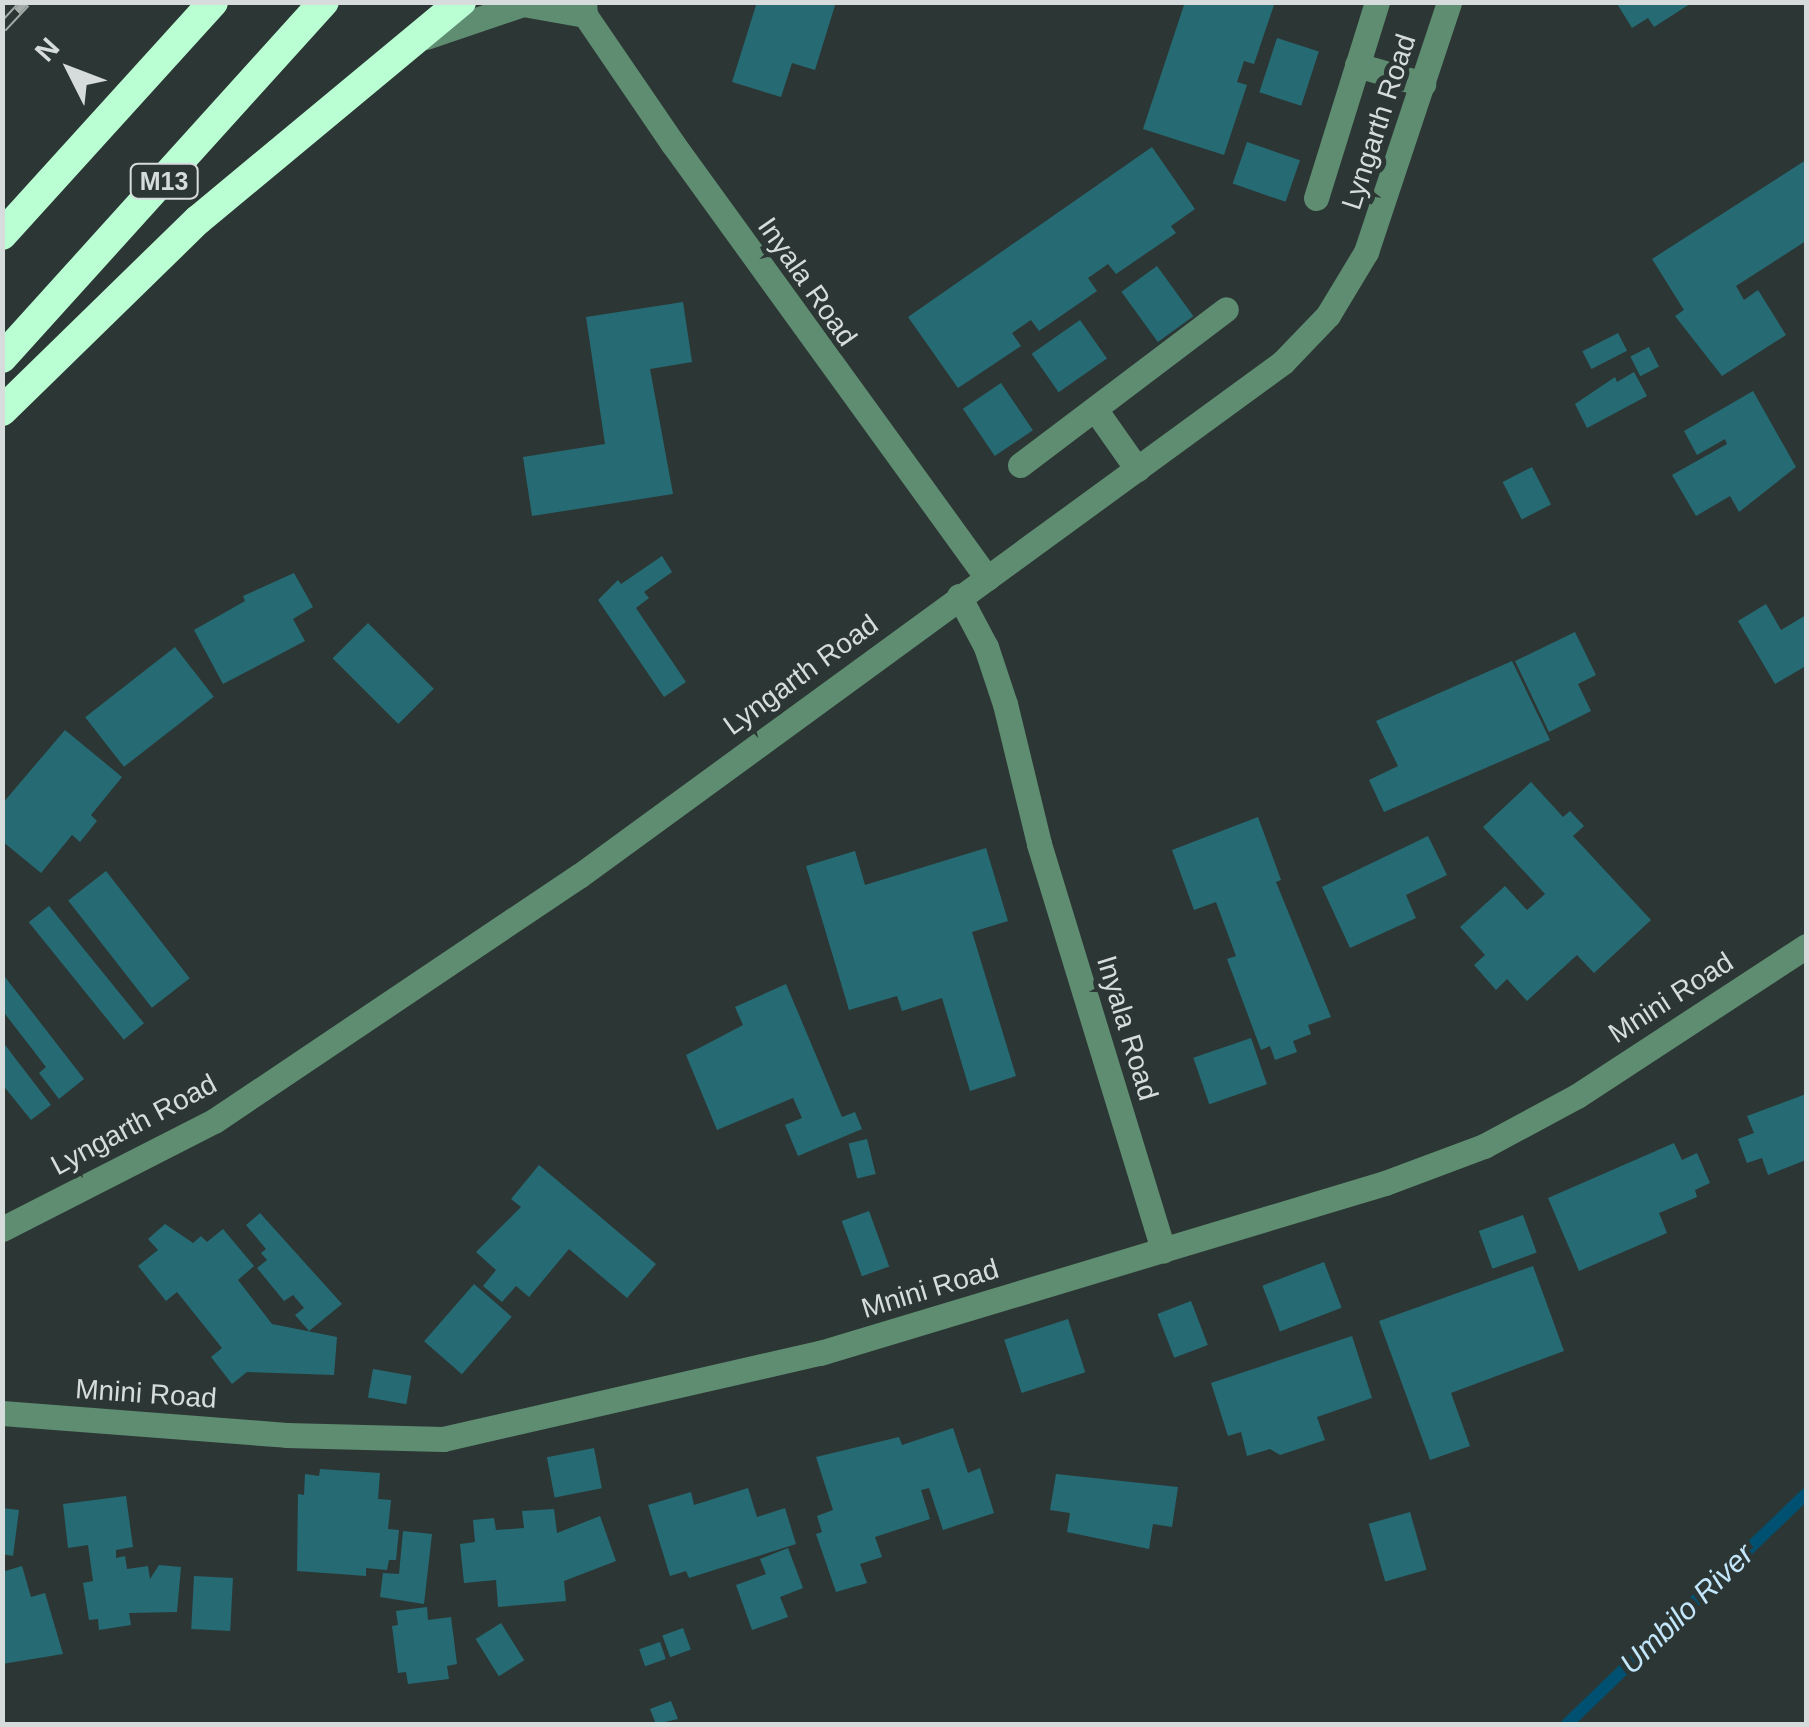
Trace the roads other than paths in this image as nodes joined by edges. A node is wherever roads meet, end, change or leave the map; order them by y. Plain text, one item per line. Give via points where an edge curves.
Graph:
1 (213, 2) edge
2 (324, 2) edge
3 (461, 2) edge
4 (1377, 2) edge
5 (1449, 2) edge
6 (584, 9) edge
7 (418, 40) junction
8 (1357, 65) junction
9 (1423, 84) junction
10 (1316, 198) dead end
11 (2, 236) edge
12 (1226, 309) dead end
13 (2, 358) edge
14 (2, 411) edge
15 (1096, 412) junction
16 (1020, 465) dead end
17 (1137, 469) junction
18 (987, 578) junction
19 (960, 596) junction
20 (1806, 946) edge
21 (2, 1229) edge
22 (1163, 1250) junction
23 (2, 1413) edge

1 - 11 highway
2 - 13 highway, M13
3 - 7 highway
4 - 8 street
5 - 9 street, Lyngarth Road
6 - 7 street, Inyala Road via 508,6
6 - 18 street, Inyala Road via 844,385
7 - 14 highway via 198,220
8 - 9 street
8 - 10 street
9 - 17 street, Lyngarth Road via 1366,252 1336,304 1283,362
12 - 15 street
15 - 16 street
15 - 17 street
17 - 18 street, Lyngarth Road
18 - 19 street, Lyngarth Road
19 - 21 street, Lyngarth Road via 579,876 214,1120
19 - 22 street, Inyala Road via 1000,690 1039,844
20 - 22 street, Mnini Road via 1576,1096 1484,1146
22 - 23 street, Mnini Road via 820,1353 472,1436 382,1440

